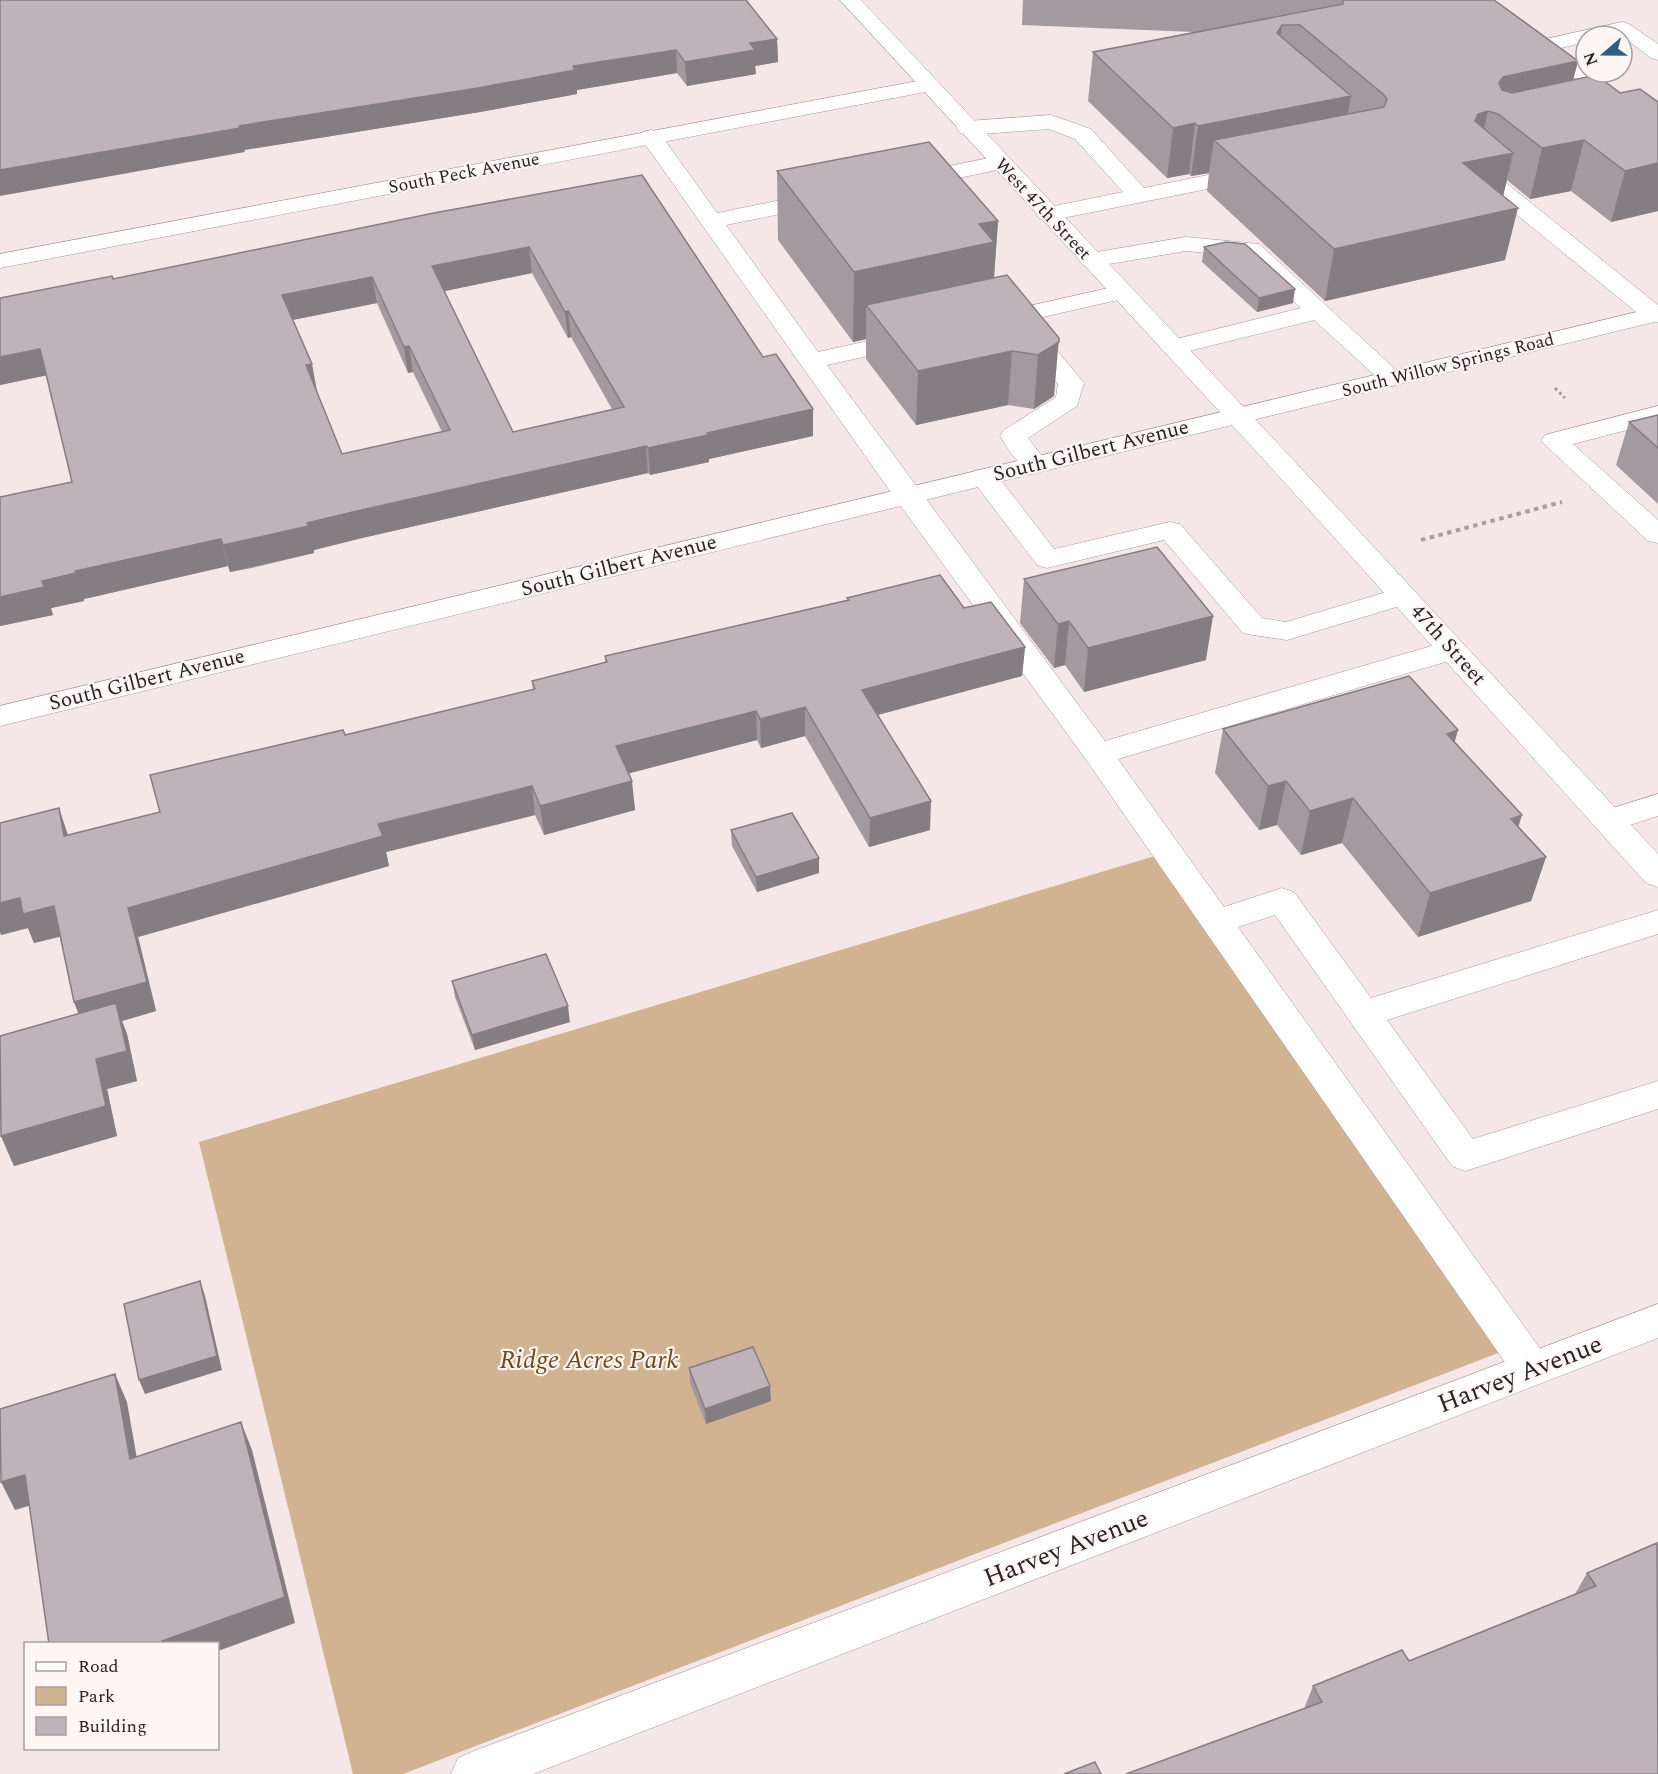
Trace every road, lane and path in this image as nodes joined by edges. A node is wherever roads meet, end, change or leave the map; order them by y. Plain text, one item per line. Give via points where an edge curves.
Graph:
1 (850, 0) edge
2 (1634, 37) edge
3 (1574, 39) edge
4 (1658, 54) edge
5 (1574, 72) edge
6 (1587, 84) edge
7 (928, 85) junction
8 (1617, 111) edge
9 (968, 128) junction
10 (651, 137) junction
11 (999, 163) junction
12 (1274, 169) edge
13 (1477, 171) edge
14 (887, 186) edge
15 (840, 195) edge
16 (1139, 196) junction
17 (1048, 214) junction
18 (711, 221) junction
19 (1090, 260) junction
20 (0, 261) edge
21 (1122, 292) junction
22 (1318, 311) junction
23 (1656, 314) edge
24 (1015, 316) junction
25 (970, 326) edge
26 (936, 334) edge
27 (1173, 347) junction
28 (811, 362) junction
29 (1392, 378) junction
30 (1658, 414) edge
31 (1238, 415) junction
32 (1035, 464) junction
33 (984, 477) junction
34 (1608, 490) junction
35 (907, 495) junction
36 (1658, 535) edge
37 (1421, 540) dead end
38 (1403, 596) junction
39 (1452, 650) junction
40 (0, 716) edge
41 (1098, 754) junction
42 (1658, 806) edge
43 (1608, 821) junction
44 (1658, 875) edge
45 (1215, 922) junction
46 (1658, 922) edge
47 (1364, 1014) junction
48 (1658, 1095) edge
49 (1658, 1321) edge
50 (1532, 1369) junction
51 (474, 1774) edge

1 - 7 street, West 47th Street
2 - 4 street
3 - 5 street via 1544,45
6 - 8 street
7 - 9 street, West 47th Street
7 - 10 street, South Peck Avenue
9 - 11 street, West 47th Street
9 - 16 street via 1051,122 1083,134
10 - 18 street
10 - 20 street, South Peck Avenue
11 - 14 street
11 - 17 street, West 47th Street
12 - 16 street
13 - 23 street
15 - 18 street
16 - 17 street
17 - 19 street, West 47th Street
18 - 28 street
19 - 21 street, West 47th Street
19 - 22 street via 1186,244 1251,249
21 - 24 street
21 - 27 street, West 47th Street
22 - 27 street
22 - 29 street
23 - 29 street, South Willow Springs Road
24 - 25 street
24 - 32 street via 1071,383 1068,400 1013,436
26 - 28 street
27 - 31 street, West 47th Street
28 - 35 street
29 - 31 street, South Willow Springs Road
30 - 34 street via 1554,441
31 - 32 street, South Gilbert Avenue
31 - 38 street, 47th Street
32 - 33 street, South Gilbert Avenue
33 - 35 street, South Gilbert Avenue
33 - 38 street via 1047,559 1170,530 1253,626 1287,631
34 - 36 street
34 - 37 path
35 - 40 street, South Gilbert Avenue
35 - 41 street
38 - 39 street, 47th Street
39 - 41 street
39 - 43 street, 47th Street
41 - 45 street
42 - 43 street
43 - 44 street, 47th Street
45 - 47 street via 1282,900
45 - 50 street
46 - 47 street
47 - 48 street via 1465,1156
49 - 50 street, Harvey Avenue
50 - 51 street, Harvey Avenue

